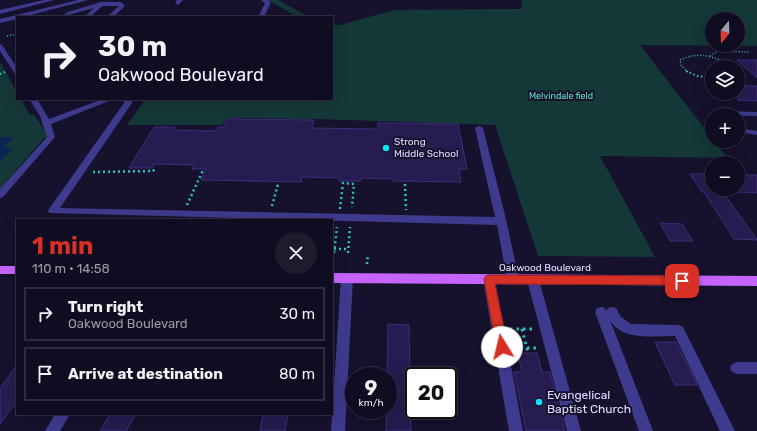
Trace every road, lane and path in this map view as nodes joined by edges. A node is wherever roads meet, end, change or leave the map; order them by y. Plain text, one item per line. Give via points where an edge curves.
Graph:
1 (51, 0) edge
2 (85, 0) edge
3 (264, 0) edge
4 (101, 4) junction
5 (59, 6) junction
6 (0, 12) edge
7 (20, 16) edge
8 (66, 16) edge
9 (88, 16) edge
10 (111, 16) edge
11 (261, 16) edge
12 (16, 17) edge
13 (0, 21) edge
14 (16, 34) edge
15 (7, 36) dead end
16 (0, 46) edge
17 (750, 52) dead end
18 (710, 56) junction
19 (722, 60) edge
20 (16, 71) edge
21 (5, 72) dead end
22 (0, 74) edge
23 (705, 78) edge
24 (34, 100) edge
25 (107, 100) edge
26 (127, 100) edge
27 (745, 114) edge
28 (757, 114) edge
29 (46, 123) junction
30 (478, 128) dead end
31 (745, 131) edge
32 (757, 133) edge
33 (203, 170) dead end
34 (278, 184) dead end
35 (405, 184) dead end
36 (0, 195) edge
37 (185, 209) dead end
38 (271, 210) dead end
39 (340, 212) dead end
40 (352, 212) dead end
41 (406, 213) dead end
42 (501, 221) junction
43 (334, 249) junction
44 (348, 249) junction
45 (334, 253) dead end
46 (348, 253) dead end
47 (368, 254) dead end
48 (368, 264) dead end
49 (0, 270) edge
50 (16, 270) edge
51 (333, 278) edge
52 (347, 278) junction
53 (489, 279) junction
54 (513, 279) junction
55 (533, 280) junction
56 (757, 281) edge
57 (541, 327) junction
58 (504, 329) dead end
59 (522, 329) junction
60 (507, 348) dead end
61 (526, 348) junction
62 (541, 348) dead end
63 (528, 353) dead end
64 (737, 368) dead end
65 (757, 368) edge
66 (63, 415) edge
67 (52, 431) edge
68 (338, 431) edge
69 (516, 431) edge
70 (574, 431) edge
71 (646, 431) edge
72 (728, 431) edge

1 - 6 street
2 - 5 street
3 - 11 street via 268,2
4 - 8 street
4 - 9 street
4 - 10 street via 121,4 122,6
5 - 7 street
5 - 8 street
12 - 13 street
14 - 15 path
16 - 20 street
17 - 18 path via 718,51
18 - 19 path
18 - 23 path via 684,56 680,60 686,72
21 - 22 path
24 - 29 street
25 - 29 street
26 - 42 street via 128,103 53,211
27 - 28 street
29 - 36 street via 51,137
30 - 42 street
31 - 32 street
33 - 37 path
34 - 38 path
35 - 41 path
39 - 40 path via 343,183 354,184
42 - 54 street
43 - 44 path
43 - 44 path via 336,227 350,227
43 - 45 path
44 - 46 path
47 - 48 path
49 - 50 main road
51 - 52 main road, Oakwood Boulevard
52 - 53 main road, Oakwood Boulevard
52 - 68 street
53 - 54 main road, Oakwood Boulevard
53 - 69 street
54 - 55 main road, Oakwood Boulevard
55 - 56 main road, Oakwood Boulevard
55 - 57 street
57 - 59 path
57 - 70 street
58 - 59 path
59 - 61 path
60 - 61 path
61 - 62 path
61 - 63 path
64 - 65 street
66 - 67 street
71 - 72 street via 606,312 629,330 679,331

